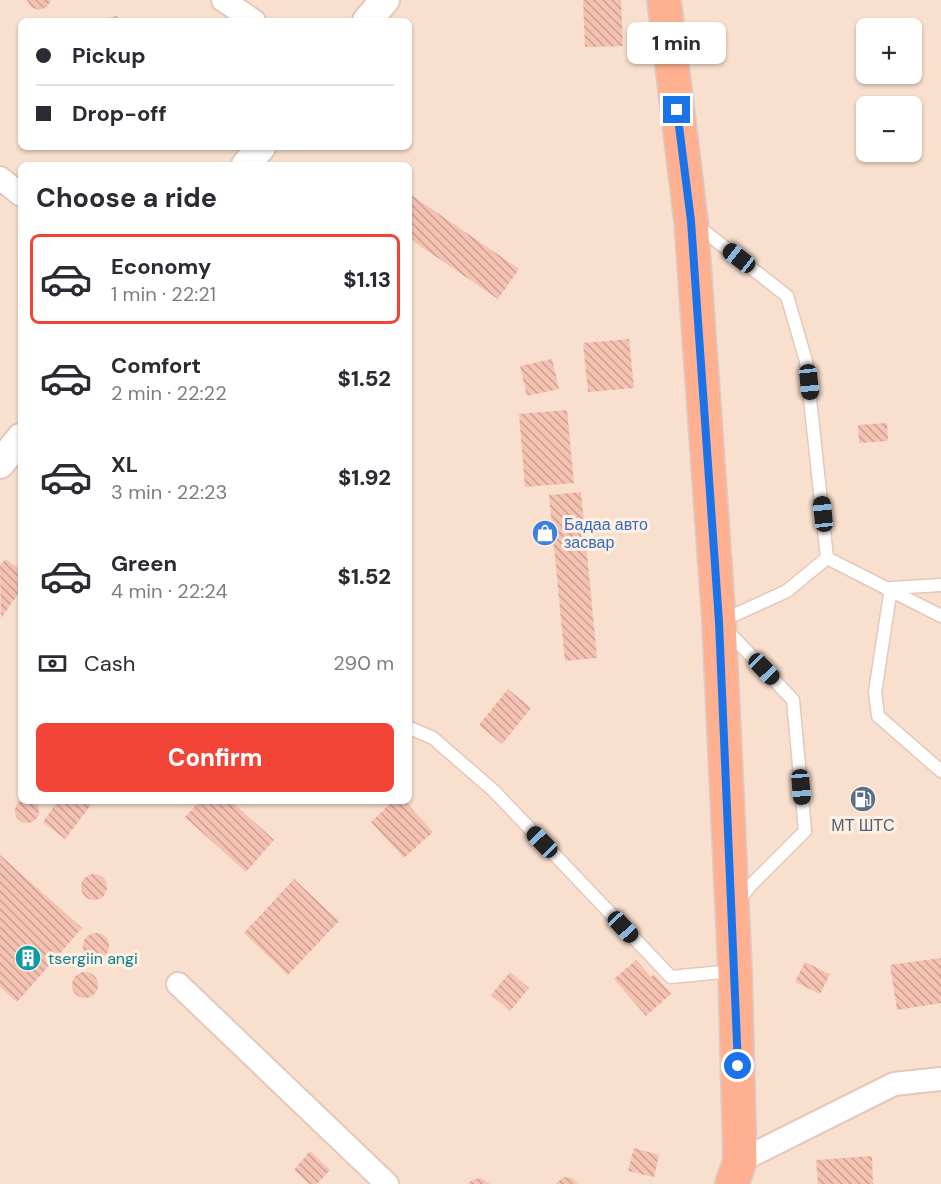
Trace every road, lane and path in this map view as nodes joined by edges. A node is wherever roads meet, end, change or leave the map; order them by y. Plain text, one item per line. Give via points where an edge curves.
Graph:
1 (223, 0) edge
2 (385, 0) edge
3 (664, 0) edge
4 (250, 18) edge
5 (370, 18) edge
6 (258, 150) edge
7 (248, 162) edge
8 (0, 178) edge
9 (18, 193) edge
10 (691, 221) junction
11 (18, 442) edge
12 (0, 464) edge
13 (827, 558) junction
14 (941, 585) edge
15 (891, 588) junction
16 (941, 616) edge
17 (719, 622) junction
18 (412, 729) edge
19 (941, 771) edge
20 (731, 913) junction
21 (735, 971) junction
22 (178, 984) dead end
23 (941, 1079) edge
24 (736, 1172) edge
25 (387, 1184) edge

1 - 4 street
2 - 5 street
3 - 10 highway
6 - 7 street
8 - 9 street
10 - 13 lane via 787,296 806,361
10 - 17 highway
11 - 12 street
13 - 15 lane
13 - 17 lane via 787,591
14 - 15 lane
15 - 16 lane
15 - 19 lane via 875,692 878,716
17 - 20 highway
17 - 20 lane via 793,700 805,831 750,886
18 - 21 lane via 433,738 494,791 671,977
20 - 21 highway
21 - 24 highway
22 - 25 street
23 - 24 street via 894,1084

